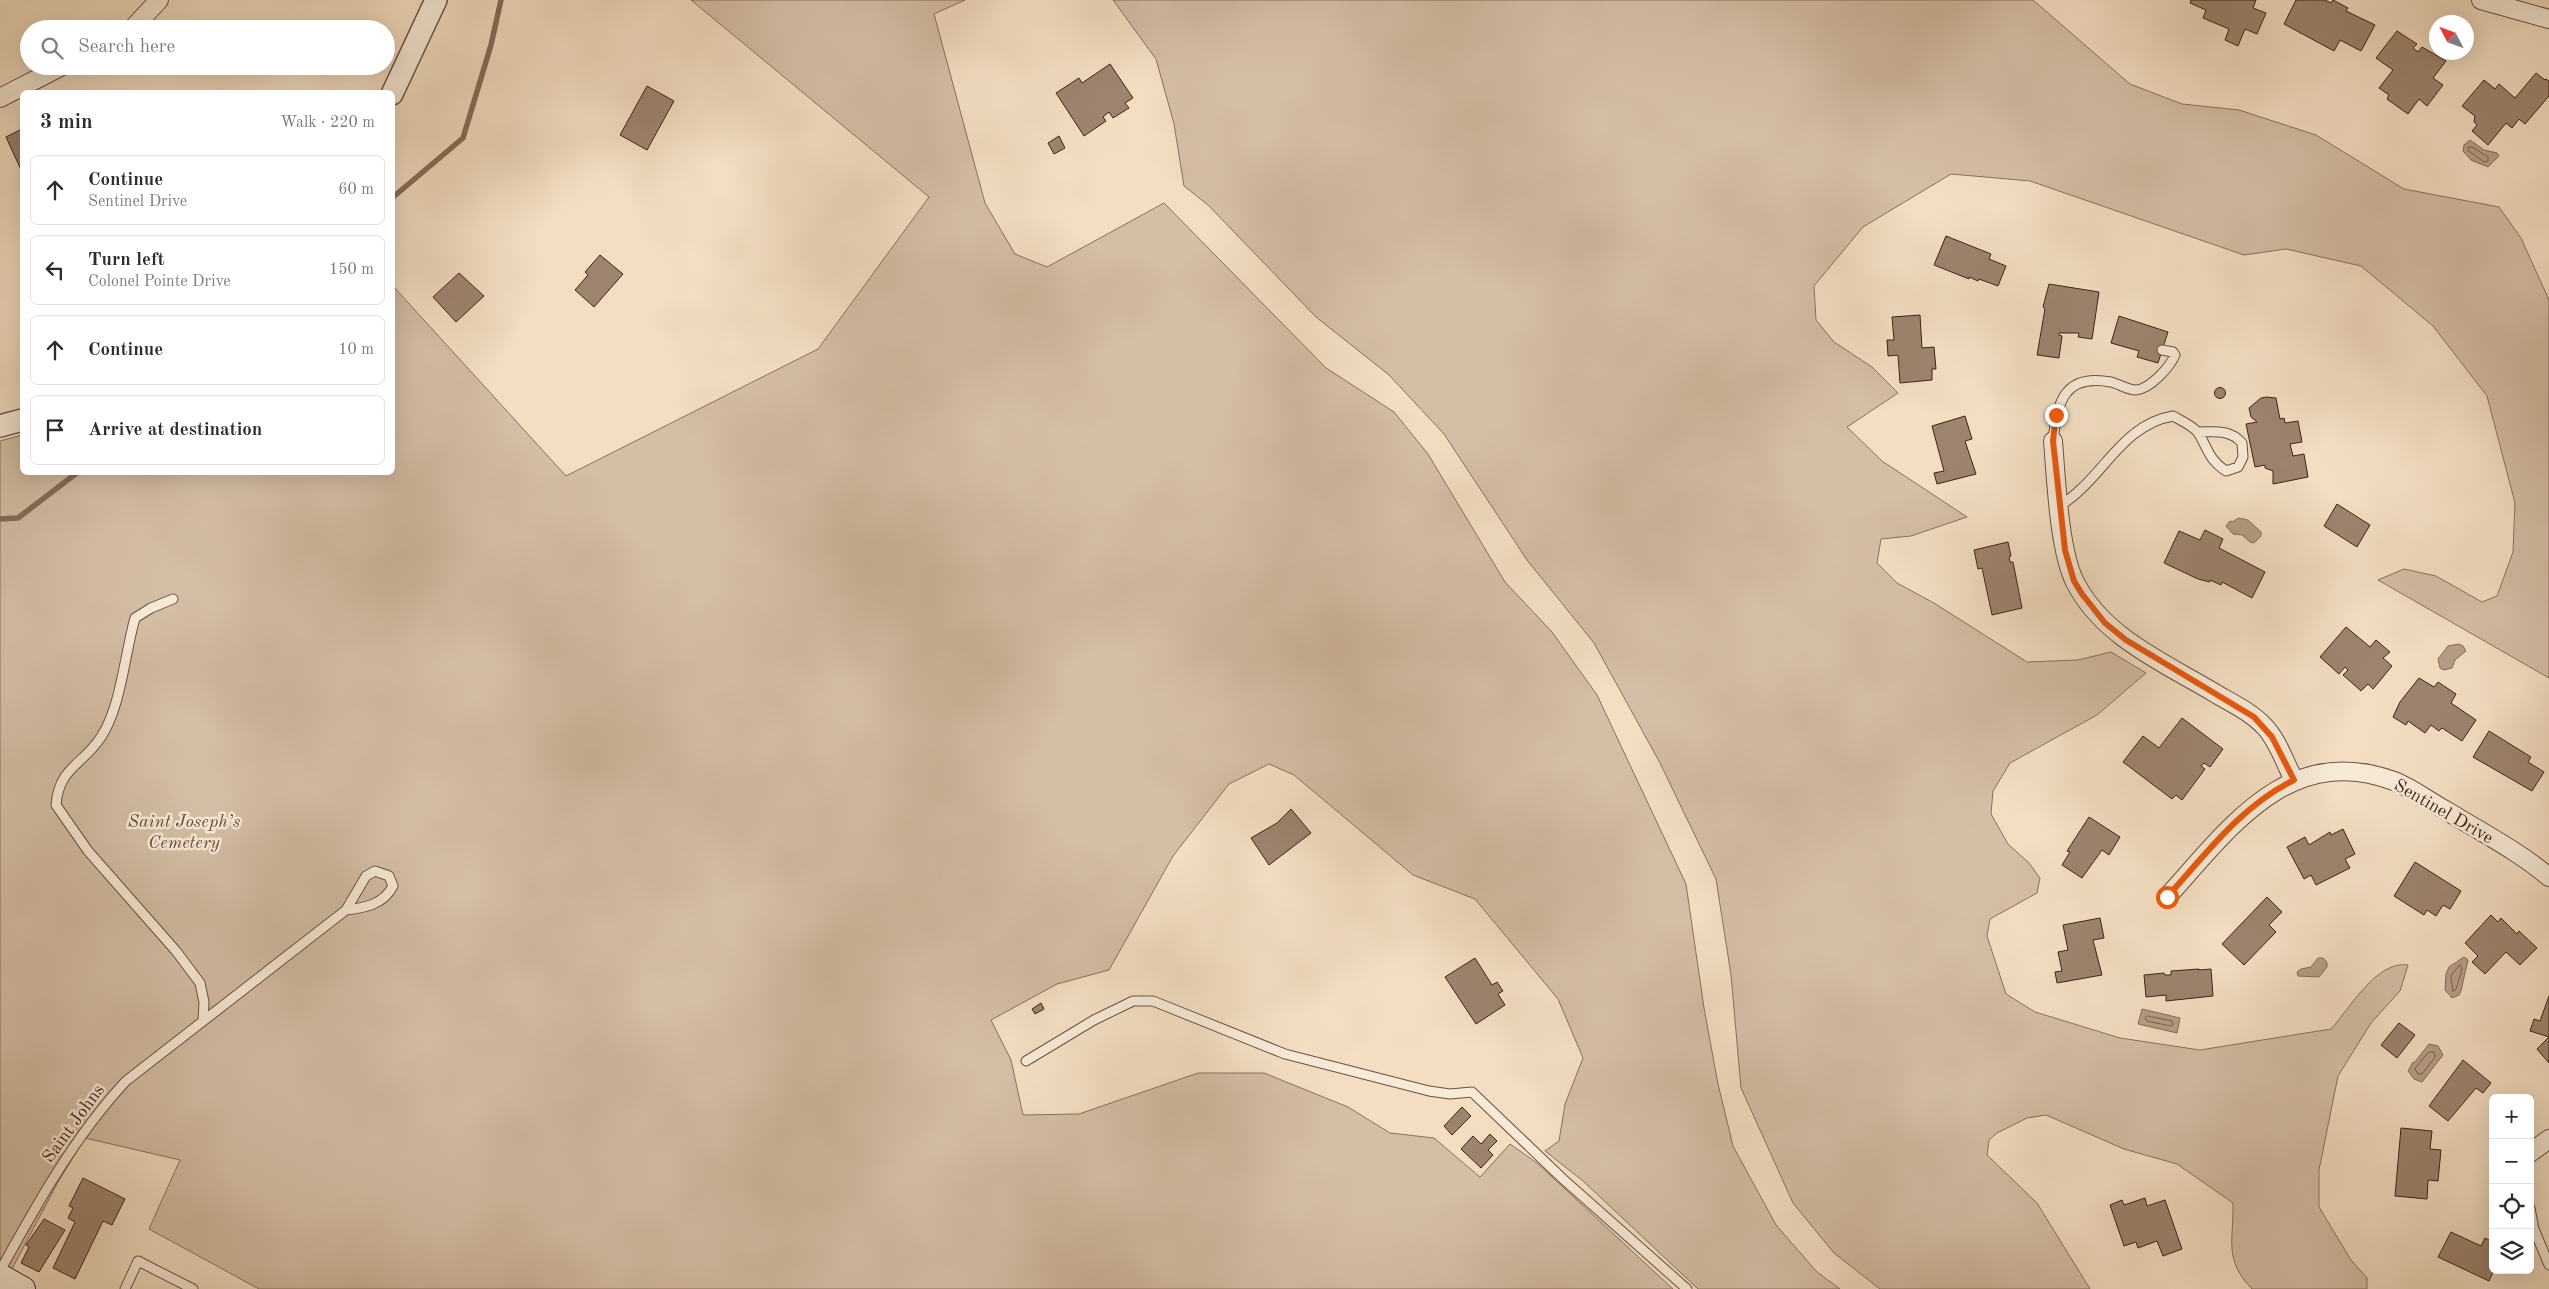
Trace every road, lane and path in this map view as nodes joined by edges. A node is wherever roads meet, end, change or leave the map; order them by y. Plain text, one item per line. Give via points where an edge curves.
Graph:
1 (159, 0) edge
2 (436, 0) edge
3 (2481, 0) edge
4 (2549, 19) edge
5 (140, 20) edge
6 (45, 75) edge
7 (394, 90) edge
8 (0, 98) edge
9 (2162, 350) dead end
10 (20, 421) edge
11 (0, 426) edge
12 (2198, 432) junction
13 (2053, 441) joint
14 (2060, 506) junction
15 (173, 599) dead end
16 (2294, 780) junction
17 (2549, 877) edge
18 (2167, 897) dead end
19 (346, 910) junction
20 (203, 1021) junction
21 (1026, 1061) dead end
22 (2549, 1139) edge
23 (2534, 1150) edge
24 (2534, 1229) edge
25 (2549, 1264) edge
26 (0, 1271) edge
27 (0, 1276) edge
28 (23, 1289) edge
29 (125, 1289) edge
30 (193, 1289) edge
31 (1687, 1289) edge

1 - 5 street
2 - 7 street
3 - 4 street
6 - 8 street
9 - 13 lane via 2174,352 2172,362 2141,389 2099,380 2081,381 2070,388 2056,415
10 - 11 street
12 - 12 lane via 2204,448 2219,466 2226,471 2238,467 2243,457 2242,443 2237,437 2226,432
12 - 14 lane via 2173,416 2157,418 2116,449 2082,488
13 - 14 street
14 - 16 street via 2068,564 2074,581 2093,611 2126,640 2254,717 2272,737
15 - 20 lane via 135,618 110,718 97,743 60,781 56,805 88,851 200,983
16 - 17 street, Sentinel Drive via 2345,771 2396,782 2521,856
16 - 18 street, Sentinel Drive via 2273,790 2248,810
19 - 19 lane via 381,902 393,886 389,876 375,871 366,876
19 - 20 lane, Saint Johns
20 - 26 lane, Saint Johns via 126,1081 106,1102 60,1168
21 - 31 lane via 1094,1020 1133,1001 1153,1001 1285,1054 1429,1091 1450,1094 1472,1092
22 - 23 street
24 - 25 lane
27 - 28 main road
29 - 30 lane via 138,1261

